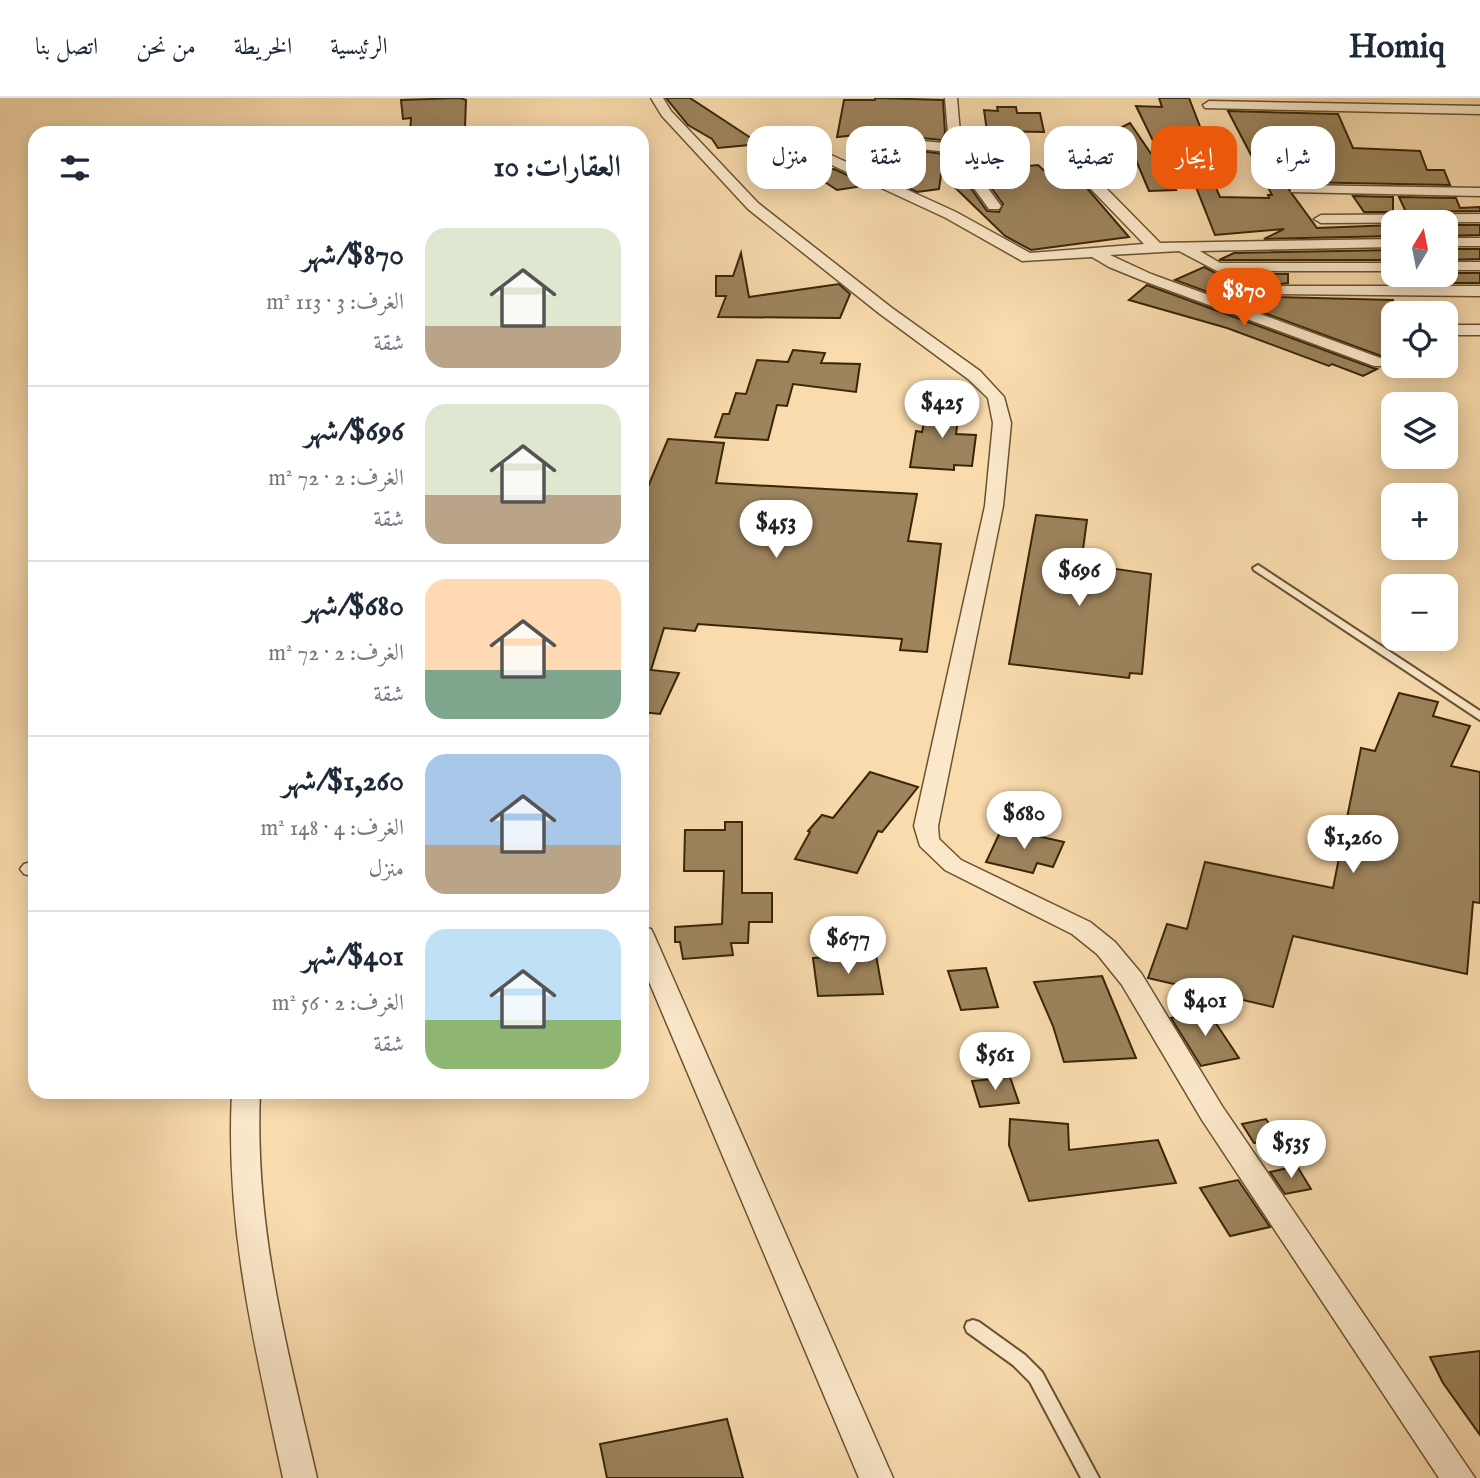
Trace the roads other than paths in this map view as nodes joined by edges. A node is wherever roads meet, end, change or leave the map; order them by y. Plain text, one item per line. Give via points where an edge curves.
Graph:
1 (657, 98) edge
2 (951, 98) edge
3 (1339, 103) edge
4 (1209, 105) dead end
5 (1480, 110) edge
6 (953, 126) edge
7 (832, 160) edge
8 (982, 189) edge
9 (1099, 189) edge
10 (1296, 190) dead end
11 (1480, 192) edge
12 (995, 206) dead end
13 (1480, 218) edge
14 (1321, 219) dead end
15 (1458, 242) edge
16 (1480, 242) edge
17 (1381, 243) edge
18 (1156, 247) junction
19 (1183, 247) junction
20 (1096, 252) junction
21 (1458, 266) edge
22 (1480, 266) edge
23 (1381, 267) edge
24 (1281, 291) dead end
25 (1480, 291) edge
26 (1458, 330) edge
27 (1480, 331) edge
28 (1380, 363) dead end
29 (1258, 568) dead end
30 (1480, 716) edge
31 (649, 951) edge
32 (245, 1099) edge
33 (973, 1327) dead end
34 (300, 1478) edge
35 (876, 1478) edge
36 (1090, 1478) edge
37 (1458, 1478) edge

1 - 37 street via 754,206 974,375 996,397 1002,423 994,506 926,826 928,841 953,865 1081,928 1115,958 1159,1021 1212,1113
2 - 6 street
3 - 4 street
3 - 5 street
7 - 20 street via 951,215 1019,255 1040,258
8 - 12 street
9 - 18 street
10 - 11 street
13 - 14 street
15 - 16 street
17 - 19 street
18 - 19 street
18 - 20 street
19 - 23 street via 1217,267
20 - 28 street via 1146,277
21 - 22 street
24 - 25 street
26 - 27 street
29 - 30 lane
31 - 35 street
32 - 34 street via 242,1138 250,1247
33 - 36 lane via 1036,1377

